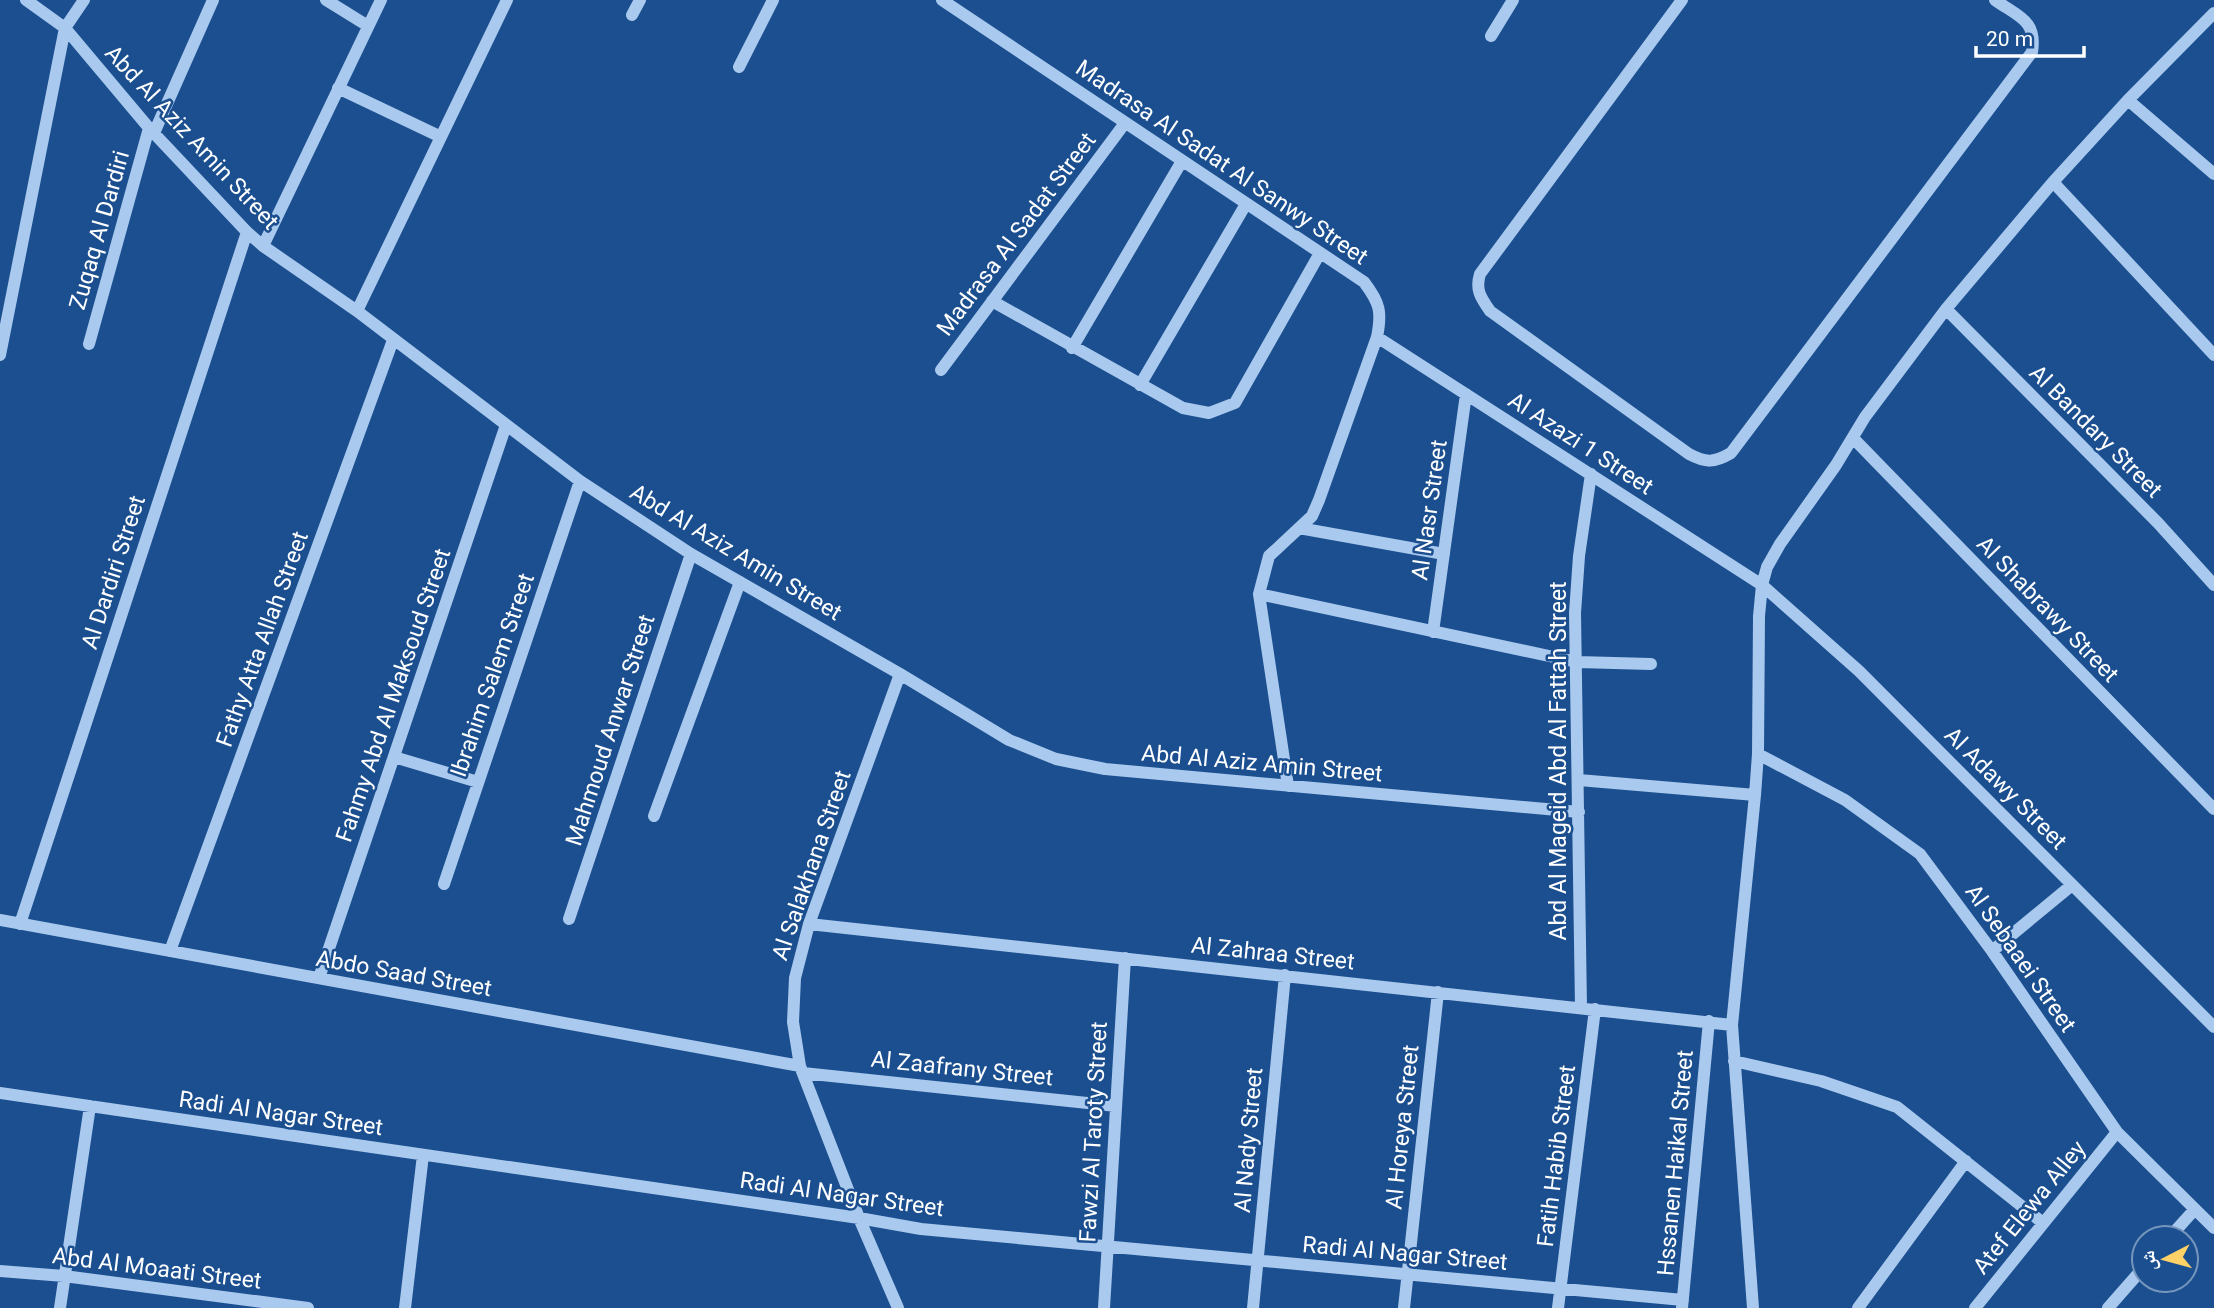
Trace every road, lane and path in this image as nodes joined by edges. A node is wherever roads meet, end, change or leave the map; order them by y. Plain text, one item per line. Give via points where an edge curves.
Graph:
1 (26, 0) edge
2 (84, 0) edge
3 (213, 0) edge
4 (326, 0) edge
5 (380, 0) edge
6 (507, 0) edge
7 (640, 0) edge
8 (774, 0) edge
9 (942, 0) edge
10 (1513, 0) edge
11 (1682, 0) edge
12 (1995, 0) edge
13 (2214, 13) edge
14 (632, 15) dead end
15 (368, 26) junction
16 (65, 27) junction
17 (1491, 36) dead end
18 (739, 67) dead end
19 (338, 88) junction
20 (2128, 100) junction
21 (1125, 123) junction
22 (152, 131) junction
23 (441, 137) junction
24 (1182, 161) junction
25 (2214, 174) edge
26 (2053, 182) junction
27 (1246, 204) junction
28 (247, 232) junction
29 (263, 246) junction
30 (1320, 253) junction
31 (992, 302) junction
32 (1945, 309) junction
33 (357, 311) junction
34 (1377, 337) junction
35 (393, 340) junction
36 (89, 344) dead end
37 (1072, 348) junction
38 (0, 355) edge
39 (2214, 355) edge
40 (941, 370) dead end
41 (1140, 385) junction
42 (1466, 394) junction
43 (506, 425) junction
44 (1853, 438) junction
45 (1591, 474) junction
46 (580, 481) junction
47 (1299, 528) junction
48 (691, 554) junction
49 (1444, 554) junction
50 (740, 582) junction
51 (1762, 584) junction
52 (2214, 585) edge
53 (1259, 594) junction
54 (1433, 632) junction
55 (1577, 663) junction
56 (1651, 664) dead end
57 (900, 674) junction
58 (1758, 754) junction
59 (394, 757) junction
60 (1579, 780) junction
61 (478, 782) junction
62 (1288, 786) junction
63 (1755, 795) junction
64 (2214, 809) edge
65 (1579, 812) junction
66 (654, 816) dead end
67 (444, 884) dead end
68 (2072, 885) junction
69 (569, 919) dead end
70 (0, 920) edge
71 (20, 924) junction
72 (809, 924) junction
73 (170, 951) junction
74 (1992, 951) junction
75 (1125, 958) junction
76 (1285, 975) junction
77 (319, 978) junction
78 (1438, 992) junction
79 (1581, 1008) junction
80 (1595, 1009) junction
81 (1709, 1021) junction
82 (1732, 1025) junction
83 (2214, 1027) edge
84 (1734, 1061) junction
85 (801, 1070) junction
86 (0, 1093) edge
87 (90, 1106) junction
88 (1116, 1106) junction
89 (2117, 1132) junction
90 (423, 1155) junction
91 (1966, 1161) junction
92 (2195, 1209) junction
93 (859, 1218) junction
94 (2043, 1223) junction
95 (2182, 1224) edge
96 (2214, 1228) edge
97 (1108, 1246) junction
98 (1258, 1260) junction
99 (0, 1271) edge
100 (1408, 1274) junction
101 (64, 1276) junction
102 (2130, 1283) edge
103 (1561, 1289) junction
104 (1683, 1304) edge
105 (60, 1308) edge
106 (308, 1308) edge
107 (405, 1308) edge
108 (898, 1308) edge
109 (1104, 1308) edge
110 (1253, 1308) edge
111 (1404, 1308) edge
112 (1559, 1308) edge
113 (1753, 1308) edge
114 (1858, 1308) edge
115 (1975, 1308) edge
116 (2108, 1308) edge

1 - 16 street, Abd Al Aziz Amin Street
2 - 16 street
3 - 22 street
4 - 15 street
5 - 15 street
6 - 23 street
7 - 14 street
8 - 18 street
9 - 21 street, Madrasa Al Sadat Al Sanwy Street
10 - 17 street
11 - 12 street via 1480,274 1478,283 1490,311 1704,462 1717,462 1731,453 2032,52 2031,26
13 - 20 street
15 - 19 street
16 - 22 street, Abd Al Aziz Amin Street
16 - 38 street
19 - 23 street
19 - 29 street
20 - 25 street
20 - 26 street
21 - 24 street, Madrasa Al Sadat Al Sanwy Street
21 - 31 street, Madrasa Al Sadat Street
22 - 28 street, Abd Al Aziz Amin Street
22 - 36 street, Zuqaq Al Dardiri
23 - 33 street
24 - 27 street, Madrasa Al Sadat Al Sanwy Street
24 - 37 street
26 - 32 street
26 - 39 street
27 - 30 street, Madrasa Al Sadat Al Sanwy Street
27 - 41 street
28 - 29 street, Abd Al Aziz Amin Street
28 - 71 street, Al Dardiri Street
29 - 33 street, Abd Al Aziz Amin Street
30 - 34 street, Madrasa Al Sadat Al Sanwy Street via 1364,282 1376,298 1381,318
30 - 41 street via 1235,403 1209,414 1183,408
31 - 37 street
31 - 40 street, Madrasa Al Sadat Street
32 - 44 street
32 - 52 street, Al Bandary Street
33 - 35 street, Abd Al Aziz Amin Street
34 - 42 street, Al Azazi 1 Street
34 - 47 street, Madrasa Al Sadat Al Sanwy Street via 1319,500 1312,516
35 - 43 street, Abd Al Aziz Amin Street
35 - 73 street, Fathy Atta Allah Street
37 - 41 street
42 - 45 street, Al Azazi 1 Street
42 - 49 street, Al Nasr Street
43 - 46 street, Abd Al Aziz Amin Street
43 - 59 street, Fahmy Abd Al Maksoud Street
44 - 51 street via 1780,544
44 - 64 street, Al Shabrawy Street
45 - 51 street, Al Azazi 1 Street
45 - 55 street, Abd Al Mageid Abd Al Fattah Street via 1579,556
46 - 48 street, Abd Al Aziz Amin Street
46 - 61 street, Ibrahim Salem Street
47 - 49 street
47 - 53 street, Madrasa Al Sadat Al Sanwy Street via 1269,556
48 - 50 street, Abd Al Aziz Amin Street
48 - 69 street, Mahmoud Anwar Street
49 - 54 street, Al Nasr Street
50 - 57 street, Abd Al Aziz Amin Street
50 - 66 street
51 - 58 street
51 - 68 street, Al Adawy Street via 1859,671
53 - 54 street
53 - 62 street
54 - 55 street
55 - 56 street
55 - 60 street, Abd Al Mageid Abd Al Fattah Street
57 - 62 street, Abd Al Aziz Amin Street via 1009,740 1056,759 1105,769
57 - 72 street, Al Salakhana Street
58 - 63 street
58 - 74 street, Al Sebaaei Street via 1845,800 1920,855
59 - 61 street
59 - 77 street, Fahmy Abd Al Maksoud Street
60 - 63 street
60 - 65 street, Abd Al Mageid Abd Al Fattah Street
61 - 67 street, Ibrahim Salem Street
62 - 65 street, Abd Al Aziz Amin Street
63 - 82 street
65 - 79 street, Abd Al Mageid Abd Al Fattah Street
68 - 74 street
68 - 83 street, Al Adawy Street
70 - 71 street, Abdo Saad Street
71 - 73 street, Abdo Saad Street
72 - 75 street, Al Zahraa Street
72 - 85 street, Al Salakhana Street via 794,978 793,1023
73 - 77 street, Abdo Saad Street
74 - 89 street, Al Sebaaei Street
75 - 76 street, Al Zahraa Street
75 - 88 street, Fawzi Al Taroty Street
76 - 78 street, Al Zahraa Street
76 - 98 street, Al Nady Street
77 - 85 street, Abdo Saad Street
78 - 79 street, Al Zahraa Street
78 - 100 street, Al Horeya Street
79 - 80 street, Al Zahraa Street
80 - 81 street, Al Zahraa Street
80 - 103 street, Fatih Habib Street
81 - 82 street, Al Zahraa Street
81 - 104 street, Hssanen Haikal Street
82 - 84 street
84 - 91 street via 1822,1081 1897,1107
84 - 113 street
85 - 88 street, Al Zaafrany Street
85 - 93 street, Al Salakhana Street
86 - 87 street, Radi Al Nagar Street
87 - 90 street, Radi Al Nagar Street
87 - 101 street
88 - 97 street, Fawzi Al Taroty Street
89 - 92 street, Al Sebaaei Street
89 - 94 street, Atef Elewa Alley
90 - 93 street, Radi Al Nagar Street
90 - 107 street
91 - 94 street
91 - 114 street
92 - 95 street
92 - 96 street, Al Sebaaei Street
93 - 97 street, Radi Al Nagar Street via 921,1229
93 - 108 street, Al Salakhana Street
94 - 115 street, Atef Elewa Alley
97 - 98 street, Radi Al Nagar Street
97 - 109 street, Fawzi Al Taroty Street
98 - 100 street, Radi Al Nagar Street
98 - 110 street, Al Nady Street
99 - 101 street, Abd Al Moaati Street
100 - 103 street, Radi Al Nagar Street
100 - 111 street, Al Horeya Street
101 - 105 street
101 - 106 street, Abd Al Moaati Street
102 - 116 street
103 - 104 street, Radi Al Nagar Street
103 - 112 street, Fatih Habib Street

